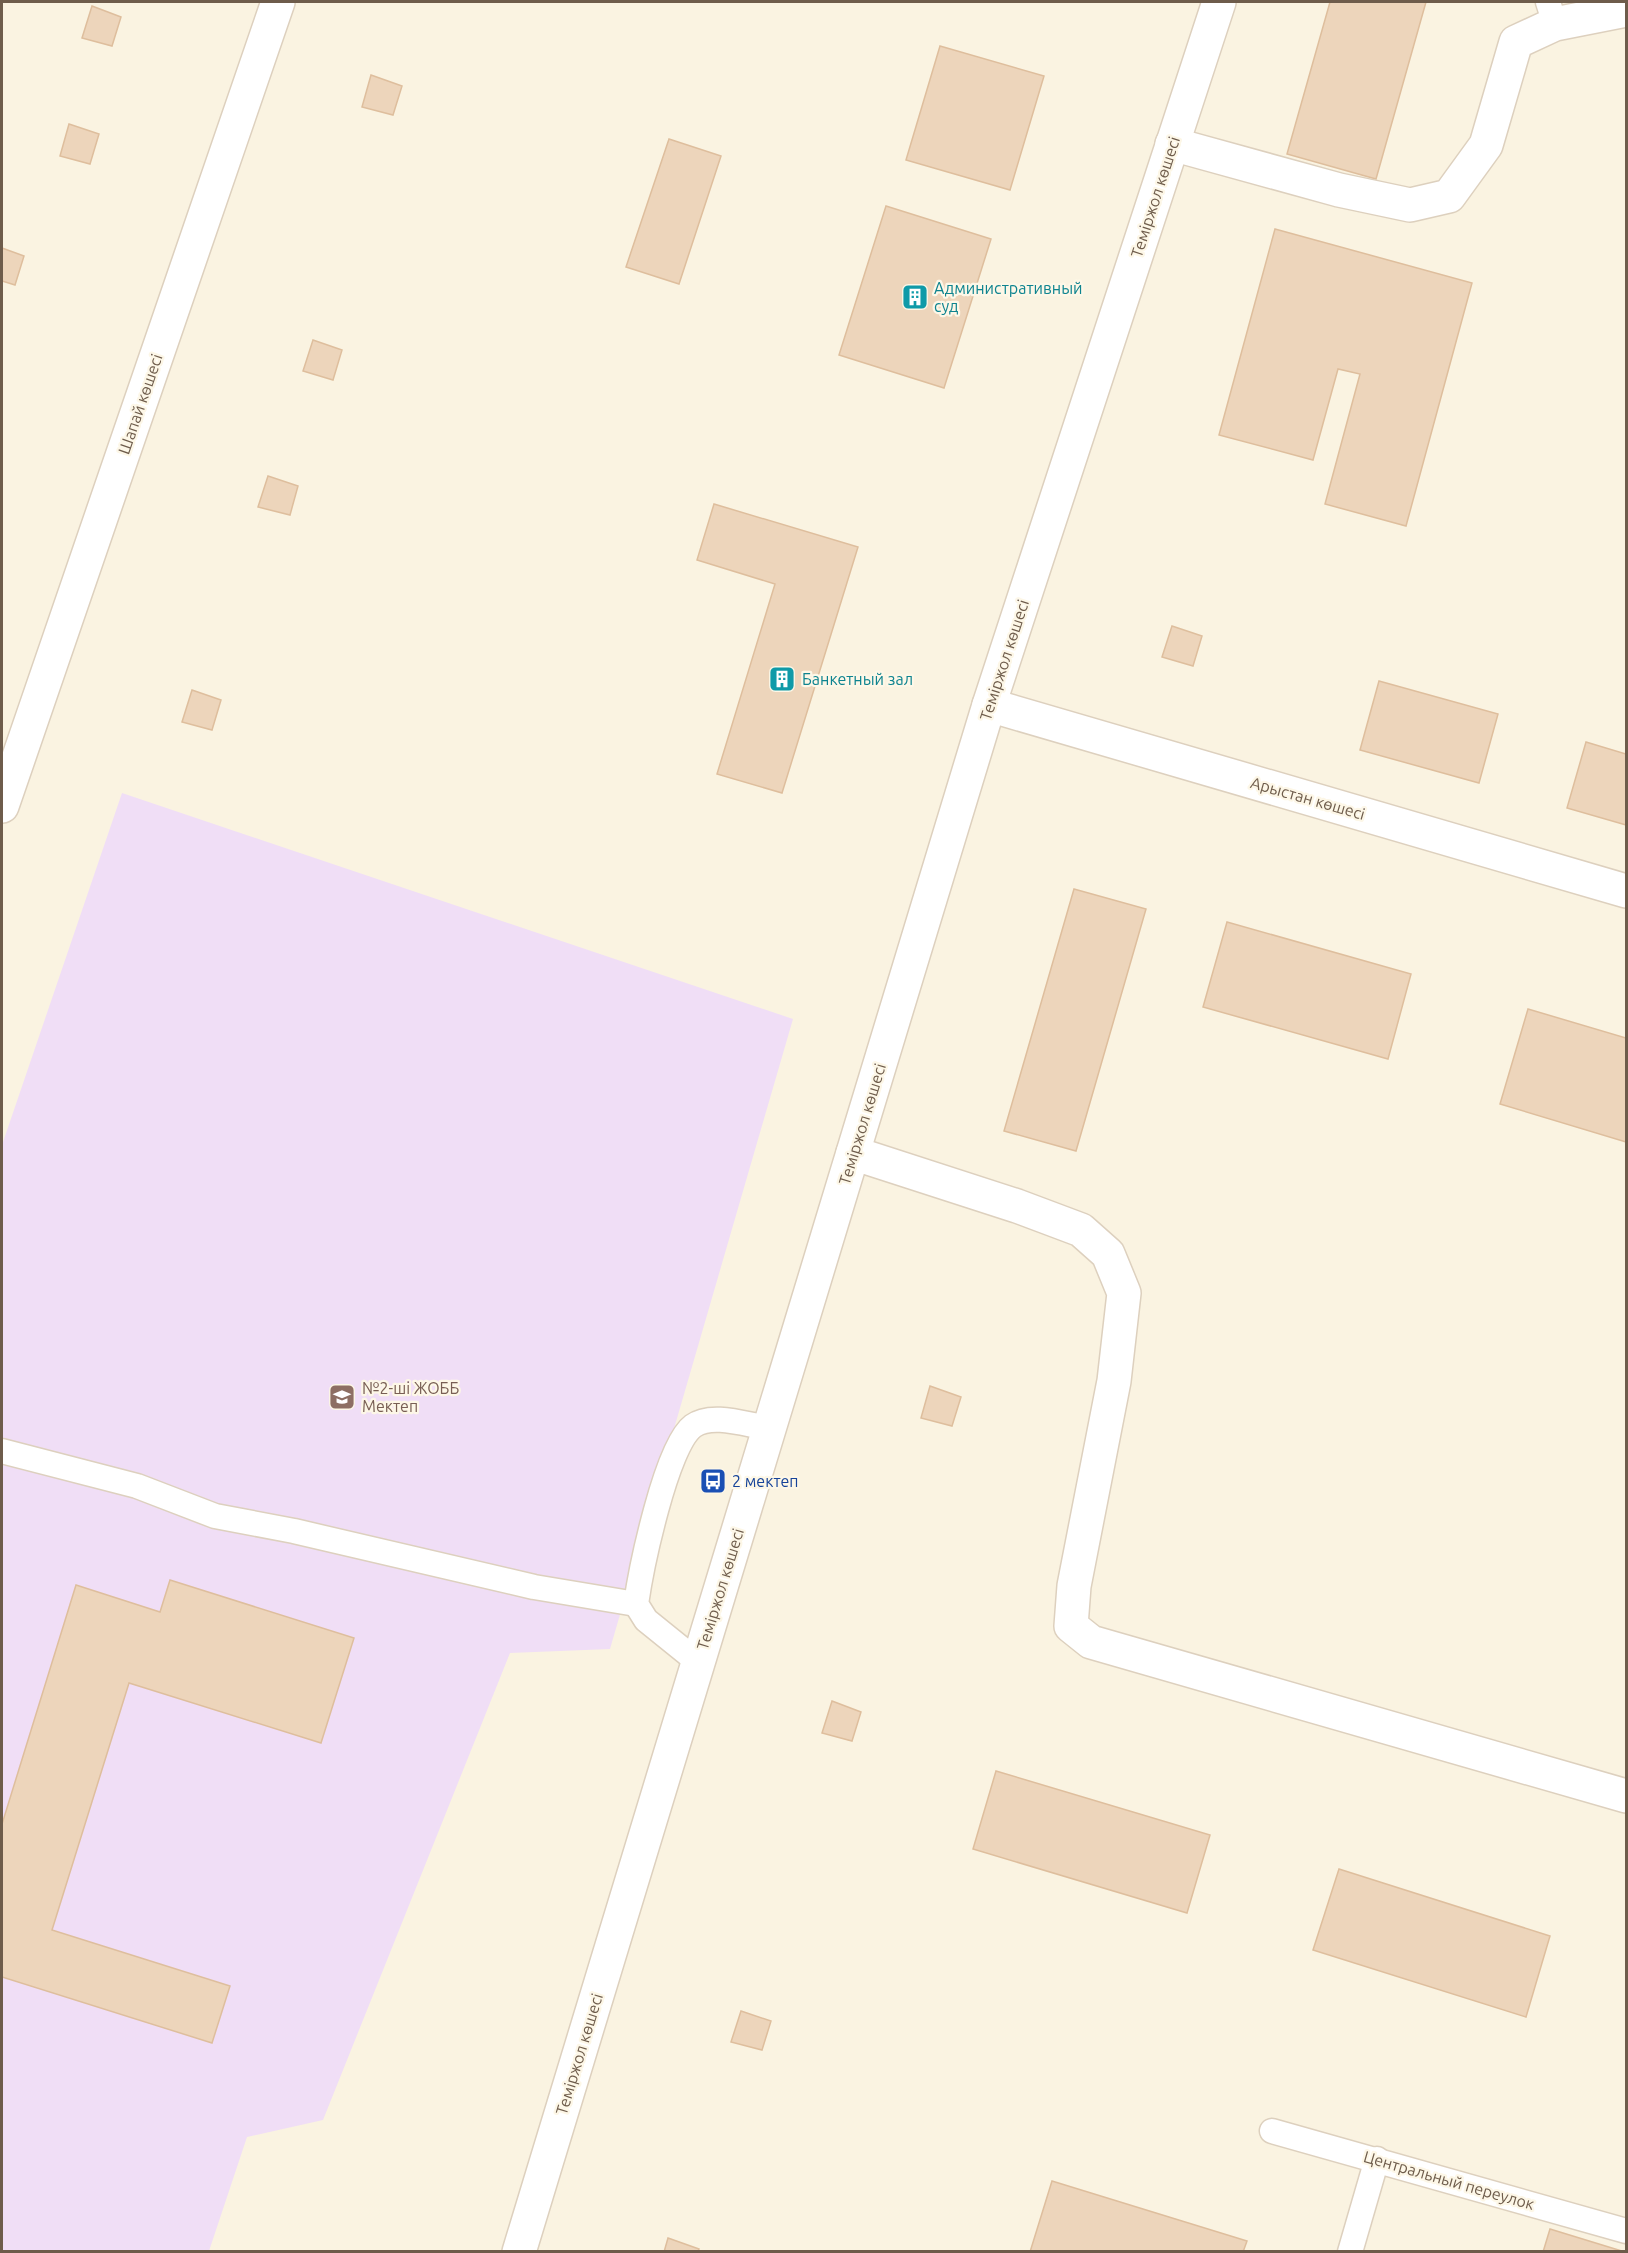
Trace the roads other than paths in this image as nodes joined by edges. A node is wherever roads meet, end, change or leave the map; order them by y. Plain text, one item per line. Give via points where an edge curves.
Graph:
1 (278, 2) edge
2 (1219, 2) edge
3 (1626, 10) edge
4 (1552, 13) edge
5 (1172, 144) junction
6 (989, 705) junction
7 (2, 806) edge
8 (1626, 891) edge
9 (853, 1153) junction
10 (769, 1428) junction
11 (2, 1452) edge
12 (636, 1604) junction
13 (698, 1662) junction
14 (1626, 1796) edge
15 (1272, 2131) dead end
16 (1377, 2159) junction
17 (1626, 2231) edge
18 (519, 2252) edge
19 (1350, 2252) edge

1 - 7 street, Шапай көшесі
2 - 5 street, Теміржол көшесі
3 - 4 street
4 - 5 street via 1516,42 1486,145 1449,196 1410,205 1339,190
5 - 6 street, Теміржол көшесі
6 - 8 street, Арыстан көшесі
6 - 9 street, Теміржол көшесі
9 - 10 street, Теміржол көшесі
9 - 14 street via 1081,1230 1108,1254 1124,1293 1114,1381 1074,1586 1071,1626 1091,1642
10 - 12 lane via 714,1419 693,1425 679,1441 641,1572
10 - 13 street, Теміржол көшесі
11 - 12 lane via 137,1486 215,1516 534,1587
12 - 13 lane via 646,1620
13 - 18 street, Теміржол көшесі
15 - 16 lane, Центральный переулок
16 - 17 lane, Центральный переулок
16 - 19 lane

